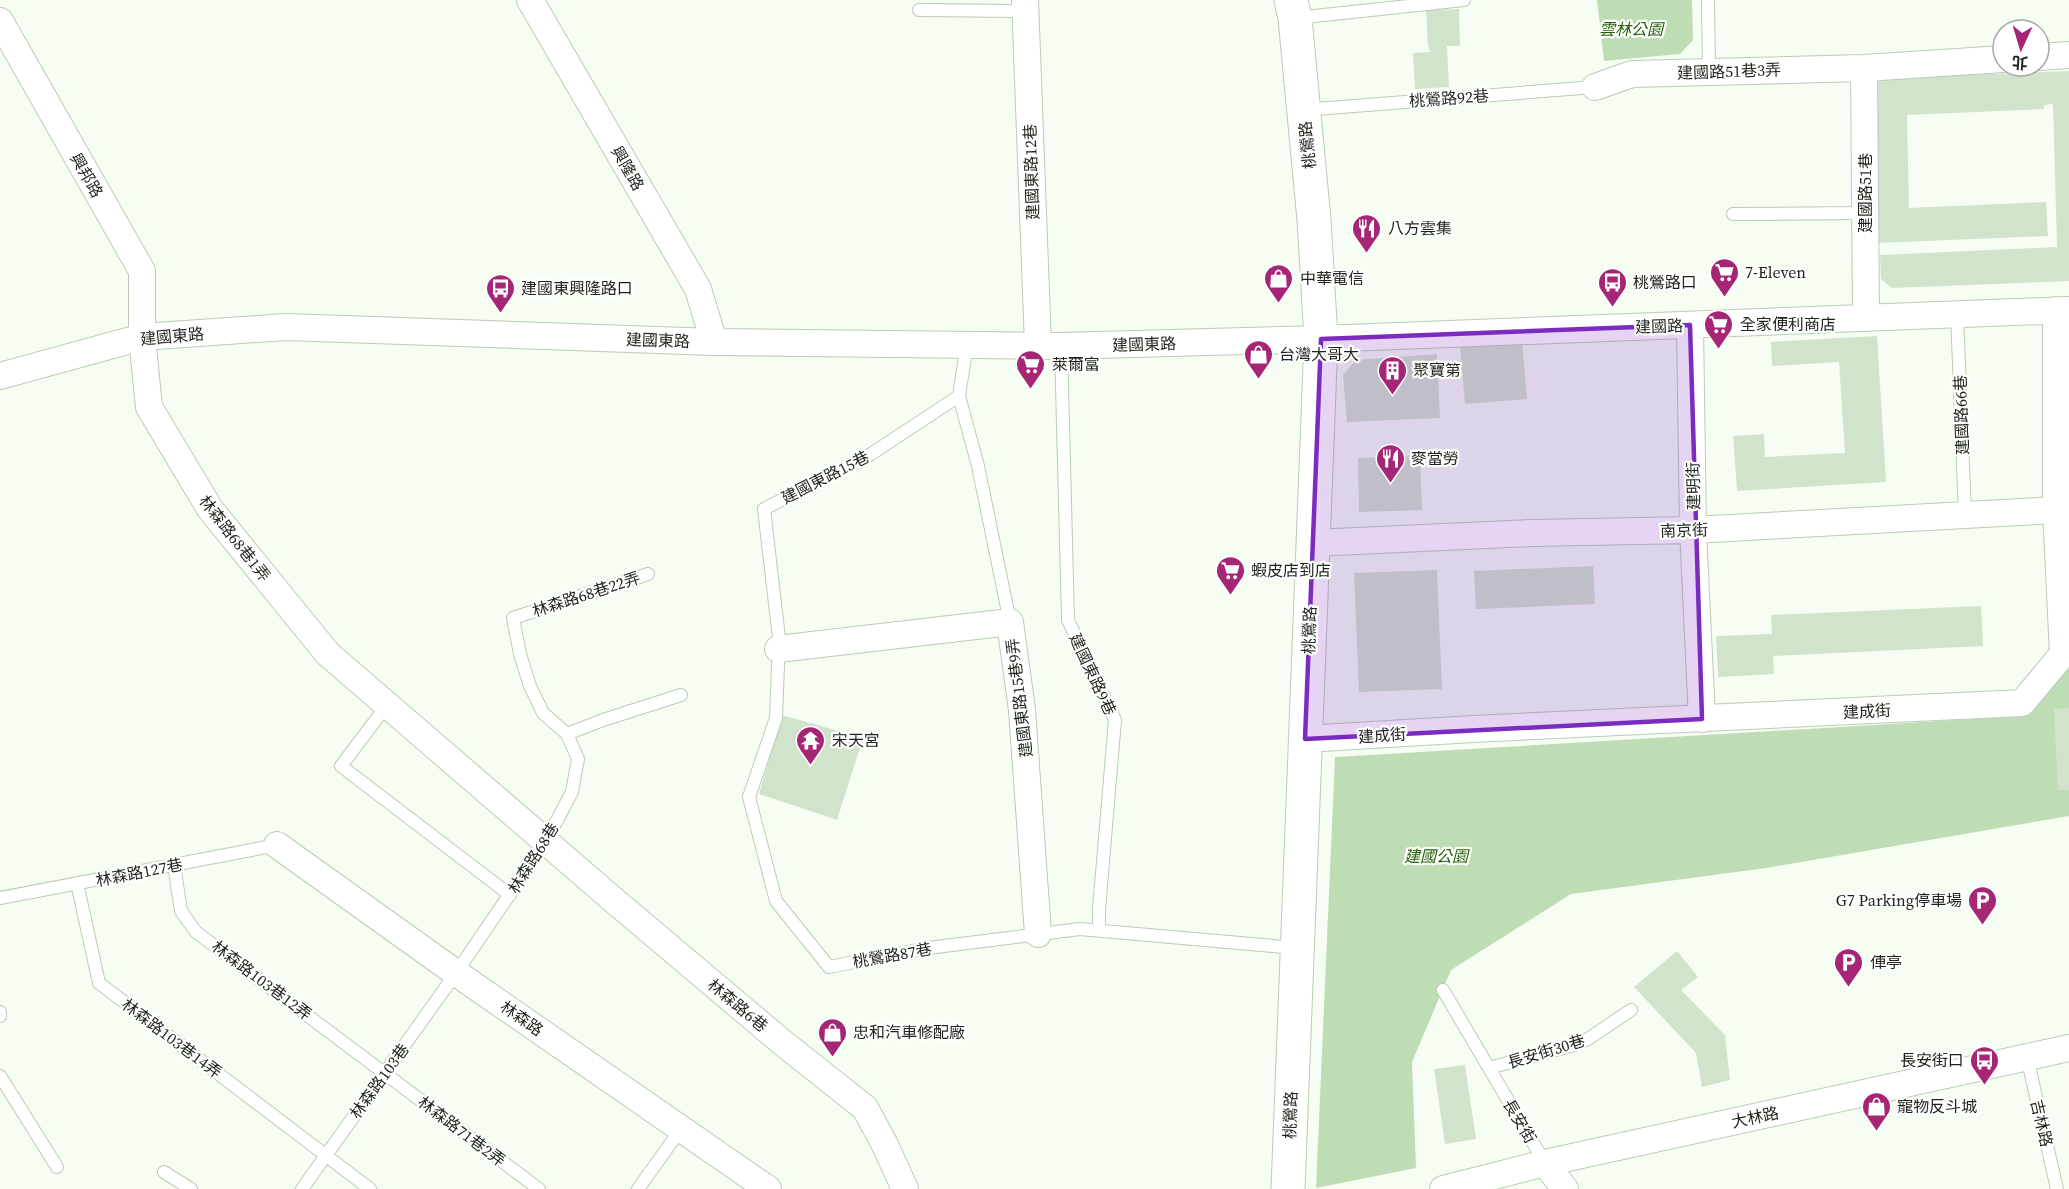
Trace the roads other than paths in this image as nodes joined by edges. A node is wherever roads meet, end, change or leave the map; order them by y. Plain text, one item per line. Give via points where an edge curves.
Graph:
1 (530, 0) edge
2 (1708, 0) edge
3 (1460, 1) edge
4 (1025, 5) edge
5 (1293, 9) edge
6 (919, 10) dead end
7 (0, 21) edge
8 (2069, 55) edge
9 (2051, 56) edge
10 (1991, 60) edge
11 (1864, 68) junction
12 (1709, 72) junction
13 (1595, 87) joint
14 (1303, 110) junction
15 (1865, 213) junction
16 (1733, 214) dead end
17 (2062, 310) edge
18 (1957, 314) junction
19 (1866, 318) junction
20 (1690, 325) junction
21 (142, 338) junction
22 (1321, 339) junction
23 (714, 342) junction
24 (967, 344) junction
25 (1049, 345) junction
26 (0, 376) edge
27 (959, 396) junction
28 (2056, 510) junction
29 (1965, 516) junction
30 (1693, 530) junction
31 (1312, 543) junction
32 (648, 574) dead end
33 (1010, 622) junction
34 (778, 649) junction
35 (681, 695) dead end
36 (387, 705) junction
37 (1702, 719) junction
38 (567, 734) junction
39 (1305, 739) junction
40 (546, 841) junction
41 (277, 845) joint
42 (174, 865) junction
43 (77, 883) junction
44 (510, 895) junction
45 (0, 898) edge
46 (1099, 930) junction
47 (1038, 934) junction
48 (1297, 948) junction
49 (456, 973) junction
50 (1443, 990) dead end
51 (1631, 1010) dead end
52 (0, 1012) edge
53 (0, 1016) edge
54 (2069, 1048) edge
55 (2027, 1057) junction
56 (1489, 1068) junction
57 (385, 1073) junction
58 (0, 1076) edge
59 (681, 1129) junction
60 (326, 1155) junction
61 (1545, 1163) junction
62 (57, 1167) dead end
63 (164, 1172) dead end
64 (191, 1189) edge
65 (302, 1189) edge
66 (370, 1189) edge
67 (538, 1189) edge
68 (638, 1189) edge
69 (768, 1189) edge
70 (904, 1189) edge
71 (1288, 1189) edge
72 (1443, 1189) edge
73 (1565, 1189) edge
74 (2057, 1189) edge

1 - 23 street, 興隆路 via 698,289
2 - 12 lane
3 - 5 lane
4 - 6 lane
4 - 25 street, 建國東路12巷
5 - 14 main road, 桃鶯路
7 - 21 street, 興邦路 via 142,271
8 - 9 street
10 - 11 street, 建國路51巷3弄
11 - 12 street, 建國路51巷3弄
11 - 15 street, 建國路51巷
12 - 13 street, 建國路51巷3弄 via 1632,74
13 - 14 lane, 桃鶯路92巷
14 - 22 main road, 桃鶯路
15 - 16 lane
15 - 19 street, 建國路51巷
17 - 18 street, 建國路
17 - 28 street, 建成街
18 - 19 street, 建國路
18 - 29 lane, 建國路66巷
19 - 20 street, 建國路
20 - 22 street, 建國路
20 - 30 street, 建明街
21 - 23 street, 建國東路 via 286,327
21 - 26 street, 建國東路
21 - 36 street, 林森路68巷1弄 via 149,407 210,509 328,654
22 - 25 street, 建國東路
22 - 31 main road, 桃鶯路
23 - 24 street, 建國東路
24 - 25 street, 建國東路
24 - 27 lane
25 - 46 lane, 建國東路9巷 via 1068,620 1115,720
27 - 33 lane via 978,466
27 - 34 lane, 建國東路15巷 via 871,454 764,509
28 - 29 street, 南京街
28 - 37 street, 建成街 via 2063,654 2022,703
29 - 30 street, 南京街
30 - 31 street, 南京街
30 - 37 street, 建明街
31 - 39 main road, 桃鶯路
32 - 38 lane, 林森路68巷22弄 via 513,618 530,686 543,713
33 - 34 street, 建國東路15巷9弄
33 - 47 street, 建國東路15巷9弄 via 1022,710
34 - 47 lane, 桃鶯路87巷 via 776,718 749,797 776,901 829,967 928,948
35 - 38 lane
36 - 40 street, 林森路68巷1弄
36 - 44 lane via 341,766
37 - 39 street, 建成街
38 - 40 lane, 林森路68巷 via 578,759 572,792
39 - 48 main road, 桃鶯路
40 - 44 lane, 林森路68巷
40 - 70 street, 林森路6巷 via 783,1044 865,1108
41 - 42 lane, 林森路127巷
41 - 49 street, 林森路
42 - 43 lane, 林森路127巷
42 - 57 lane, 林森路103巷12弄 via 181,910 196,932
43 - 45 lane, 林森路127巷
43 - 60 lane, 林森路103巷14弄 via 99,983
44 - 49 lane, 林森路68巷
46 - 47 lane, 桃鶯路87巷
46 - 48 lane, 桃鶯路87巷
48 - 71 main road, 桃鶯路
49 - 57 lane, 林森路103巷
49 - 59 street, 林森路
50 - 56 lane, 長安街
51 - 56 lane, 長安街30巷 via 1588,1039
52 - 53 lane
54 - 55 street, 大林路
55 - 61 street, 大林路
55 - 74 lane, 吉林路
56 - 61 lane, 長安街
57 - 60 lane, 林森路103巷
57 - 67 lane, 林森路71巷2弄
58 - 62 lane
59 - 68 lane
59 - 69 street, 林森路
60 - 65 lane, 林森路103巷
60 - 66 lane, 林森路103巷14弄
61 - 72 street, 大林路
61 - 73 street, 長安街
63 - 64 lane

